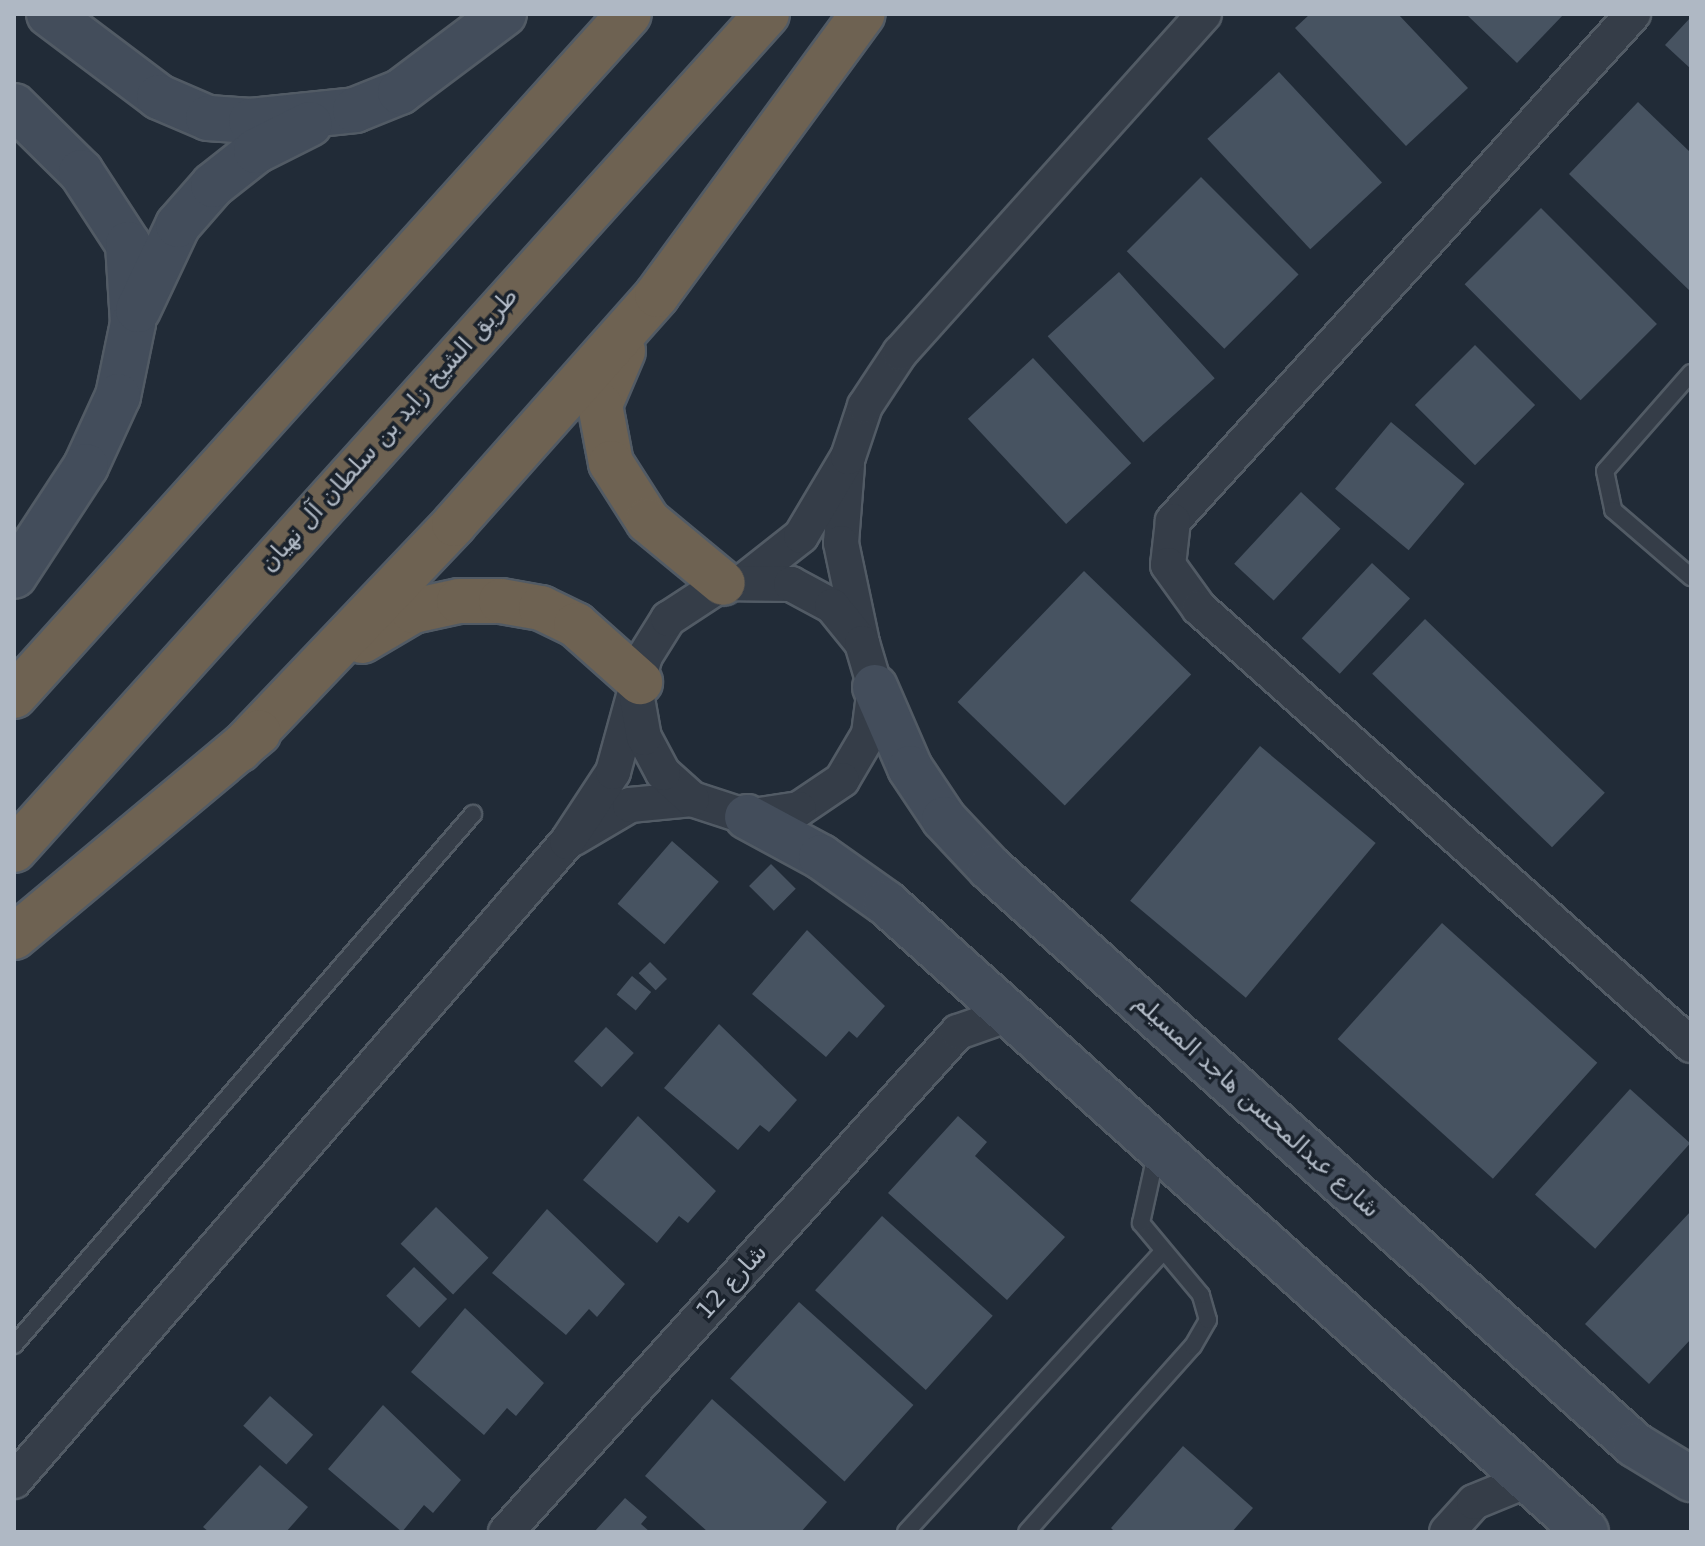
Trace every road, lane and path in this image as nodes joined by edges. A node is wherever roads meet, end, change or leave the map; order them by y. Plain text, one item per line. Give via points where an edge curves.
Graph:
1 (49, 14) edge
2 (504, 14) edge
3 (629, 14) edge
4 (767, 14) edge
5 (863, 14) edge
6 (1204, 14) edge
7 (1633, 14) edge
8 (14, 106) edge
9 (355, 110) junction
10 (657, 295) junction
11 (133, 323) junction
12 (1691, 373) edge
13 (848, 457) junction
14 (14, 576) edge
15 (1691, 577) edge
16 (734, 582) junction
17 (862, 643) junction
18 (875, 687) junction
19 (639, 690) junction
20 (14, 696) edge
21 (239, 750) junction
22 (692, 799) junction
23 (473, 814) dead end
24 (747, 817) junction
25 (567, 842) junction
26 (14, 850) edge
27 (14, 937) edge
28 (971, 975) junction
29 (1012, 1013) junction
30 (958, 1032) junction
31 (1691, 1045) edge
32 (1159, 1144) junction
33 (1163, 1252) junction
34 (14, 1345) edge
35 (1486, 1441) junction
36 (1691, 1479) edge
37 (1528, 1480) junction
38 (14, 1481) edge
39 (1474, 1502) junction
40 (506, 1532) edge
41 (906, 1532) edge
42 (1027, 1532) edge
43 (1447, 1532) edge
44 (1586, 1532) edge

1 - 9 street via 159,97 208,118
2 - 9 street via 400,92
3 - 20 highway
4 - 26 highway, طريق الشيخ زايد بن سلطان آل نهيان
5 - 10 highway
6 - 13 street via 900,353 865,406
7 - 31 street via 1173,521 1168,565 1199,608
8 - 11 street via 81,172 128,244
9 - 11 street via 303,126 256,151 213,185 165,248
10 - 16 highway via 613,368 600,405 602,435 624,492 648,521
10 - 21 highway via 464,513
11 - 14 street via 118,396 92,452
12 - 15 lane via 1605,471 1613,510
13 - 16 street via 801,536
13 - 17 street via 841,543
16 - 17 street via 791,584 832,606
16 - 19 street via 668,619 645,656
17 - 18 street
18 - 24 street via 869,734 842,780 799,809
18 - 36 street, شارع عبدالمحسن هاجد المسيلم via 910,768 944,819 990,868 1635,1445
19 - 21 highway via 576,625 541,608 459,601 413,611 364,639
19 - 22 street via 644,738 663,773
19 - 25 street via 613,772
21 - 27 highway
22 - 24 street
22 - 25 street via 630,805
23 - 34 lane
24 - 28 street via 847,875
25 - 38 street
28 - 29 street
28 - 30 street, شارع 12
29 - 30 street, شارع 12
29 - 32 street
30 - 40 street, شارع 12
32 - 33 lane via 1141,1223
32 - 35 street
33 - 41 lane
33 - 42 lane via 1201,1295 1208,1320 1193,1346
35 - 37 street
35 - 39 street
37 - 39 street
37 - 44 street
39 - 43 street

